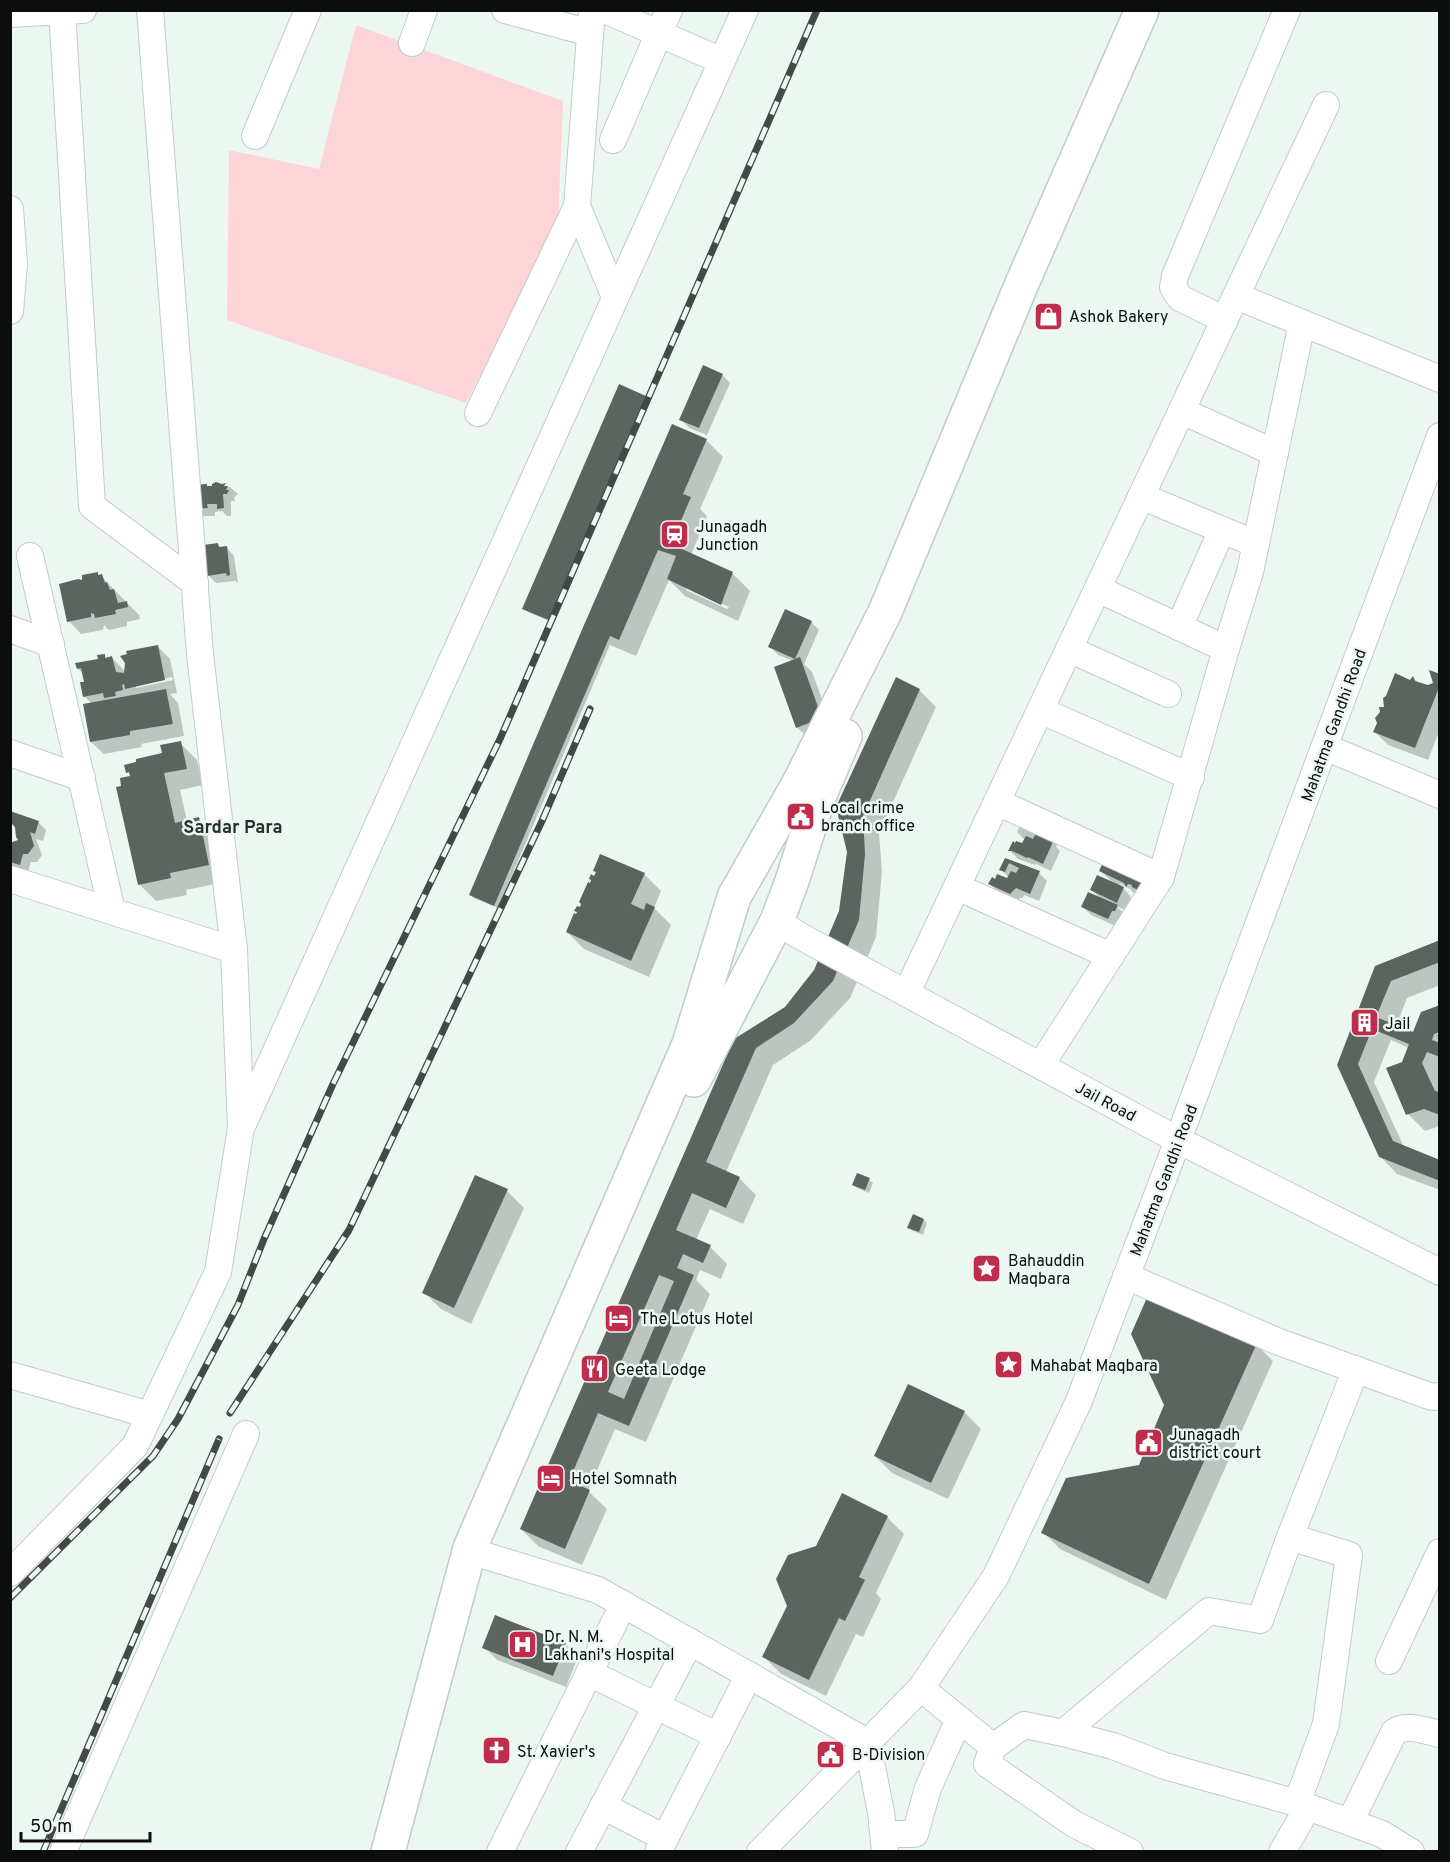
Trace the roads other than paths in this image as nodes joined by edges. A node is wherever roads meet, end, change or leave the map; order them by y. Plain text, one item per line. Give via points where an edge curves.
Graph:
1 (150, 10) edge
2 (308, 10) edge
3 (424, 10) edge
4 (504, 10) edge
5 (605, 10) edge
6 (669, 10) edge
7 (745, 10) edge
8 (1142, 10) edge
9 (1161, 10) edge
10 (1287, 10) edge
11 (69, 11) edge
12 (10, 14) edge
13 (591, 22) edge
14 (660, 34) junction
15 (412, 43) dead end
16 (722, 61) junction
17 (1326, 105) dead end
18 (255, 136) dead end
19 (613, 140) dead end
20 (577, 206) junction
21 (10, 209) edge
22 (615, 297) junction
23 (1236, 297) junction
24 (10, 311) edge
25 (1225, 320) junction
26 (1302, 323) junction
27 (1440, 379) edge
28 (1182, 411) junction
29 (478, 413) dead end
30 (1440, 436) edge
31 (1275, 453) junction
32 (1142, 496) junction
33 (1222, 530) junction
34 (1256, 544) junction
35 (30, 556) dead end
36 (195, 583) junction
37 (1098, 589) junction
38 (1179, 627) junction
39 (10, 629) edge
40 (51, 644) junction
41 (1070, 648) junction
42 (1226, 649) junction
43 (1168, 694) dead end
44 (1041, 710) junction
45 (1324, 747) junction
46 (10, 753) edge
47 (1191, 777) junction
48 (82, 778) junction
49 (1440, 795) edge
50 (997, 802) junction
51 (753, 865) junction
52 (1161, 877) junction
53 (10, 879) edge
54 (792, 882) junction
55 (957, 887) junction
56 (112, 911) junction
57 (777, 921) junction
58 (234, 950) junction
59 (1111, 956) junction
60 (712, 970) junction
61 (742, 984) junction
62 (907, 992) junction
63 (1041, 1065) junction
64 (241, 1128) junction
65 (1178, 1140) junction
66 (1440, 1272) edge
67 (1126, 1276) junction
68 (1356, 1369) junction
69 (10, 1375) edge
70 (1440, 1395) edge
71 (150, 1415) junction
72 (246, 1434) dead end
73 (1290, 1538) junction
74 (1440, 1552) edge
75 (486, 1556) junction
76 (10, 1572) edge
77 (623, 1605) junction
78 (690, 1642) junction
79 (1389, 1661) dead end
80 (589, 1673) junction
81 (749, 1675) junction
82 (921, 1688) junction
83 (656, 1705) junction
84 (959, 1719) junction
85 (1063, 1733) junction
86 (1440, 1734) edge
87 (718, 1736) junction
88 (867, 1742) junction
89 (993, 1747) junction
90 (1302, 1805) junction
91 (603, 1806) junction
92 (1350, 1822) junction
93 (884, 1843) edge
94 (662, 1845) edge
95 (1123, 1850) edge
96 (63, 1851) edge
97 (388, 1851) edge
98 (406, 1851) edge
99 (500, 1851) edge
100 (579, 1851) edge
101 (760, 1851) edge
102 (1282, 1851) edge
103 (1411, 1851) edge

1 - 36 street
2 - 18 street
3 - 15 street
4 - 13 street
5 - 14 street
6 - 14 street
7 - 16 street
8 - 51 main road via 885,612
9 - 54 main road via 952,482 819,797
10 - 25 street via 1175,276 1173,287 1180,298
11 - 12 street
11 - 36 street via 92,506
13 - 20 street
14 - 16 street
14 - 19 street
16 - 22 street
17 - 23 street
20 - 22 street
20 - 29 street
21 - 24 street via 14,264
22 - 64 street
23 - 25 street
23 - 26 street
25 - 28 street
26 - 27 street
26 - 31 street
28 - 31 street
28 - 32 street
30 - 45 street, Mahatma Gandhi Road
31 - 34 street
32 - 33 street
32 - 37 street
33 - 34 street
33 - 38 street
34 - 42 street
35 - 40 street
36 - 58 street
37 - 38 street
37 - 41 street
38 - 42 street
39 - 40 street
40 - 48 street
41 - 43 street
41 - 44 street
42 - 47 street
44 - 47 street
44 - 50 street
45 - 49 street
45 - 65 street, Mahatma Gandhi Road
46 - 48 street
47 - 52 street
48 - 56 street
50 - 52 street
50 - 55 street
51 - 54 main road
51 - 60 main road via 734,897
52 - 59 street
53 - 56 street
54 - 57 main road
55 - 59 street
55 - 62 street
56 - 58 street
57 - 61 main road
57 - 62 street, Jail Road
58 - 64 street
59 - 63 street
60 - 61 main road
60 - 97 main road via 689,1044 470,1548
61 - 75 main road via 677,1113 614,1252 497,1520
62 - 63 street, Jail Road
63 - 65 street, Jail Road
64 - 71 street via 218,1272
65 - 66 street, Jail Road
65 - 67 street, Mahatma Gandhi Road
67 - 68 street via 1279,1342
67 - 82 street, Mahatma Gandhi Road via 1079,1401 996,1576
68 - 70 street via 1432,1396
68 - 73 street
69 - 71 street
71 - 76 street via 135,1446
72 - 96 street
73 - 85 street via 1260,1620 1209,1611
73 - 90 street via 1349,1555 1326,1724
74 - 79 street
75 - 77 street via 598,1590
75 - 98 main road
77 - 78 street
77 - 80 street
78 - 81 street
78 - 83 street
80 - 83 street
80 - 99 street
81 - 87 street
81 - 88 street
82 - 84 street
82 - 88 street, Mahatma Gandhi Road
83 - 87 street
83 - 91 street
84 - 89 street
84 - 93 street via 928,1788 915,1834
85 - 89 street via 1024,1725
85 - 90 street
86 - 92 street via 1409,1727 1395,1732
87 - 94 street
88 - 93 street
88 - 101 street, Mahatma Gandhi Road
89 - 95 street via 987,1764 1074,1824
90 - 92 street
90 - 102 street
91 - 94 street
91 - 100 street
92 - 103 street

